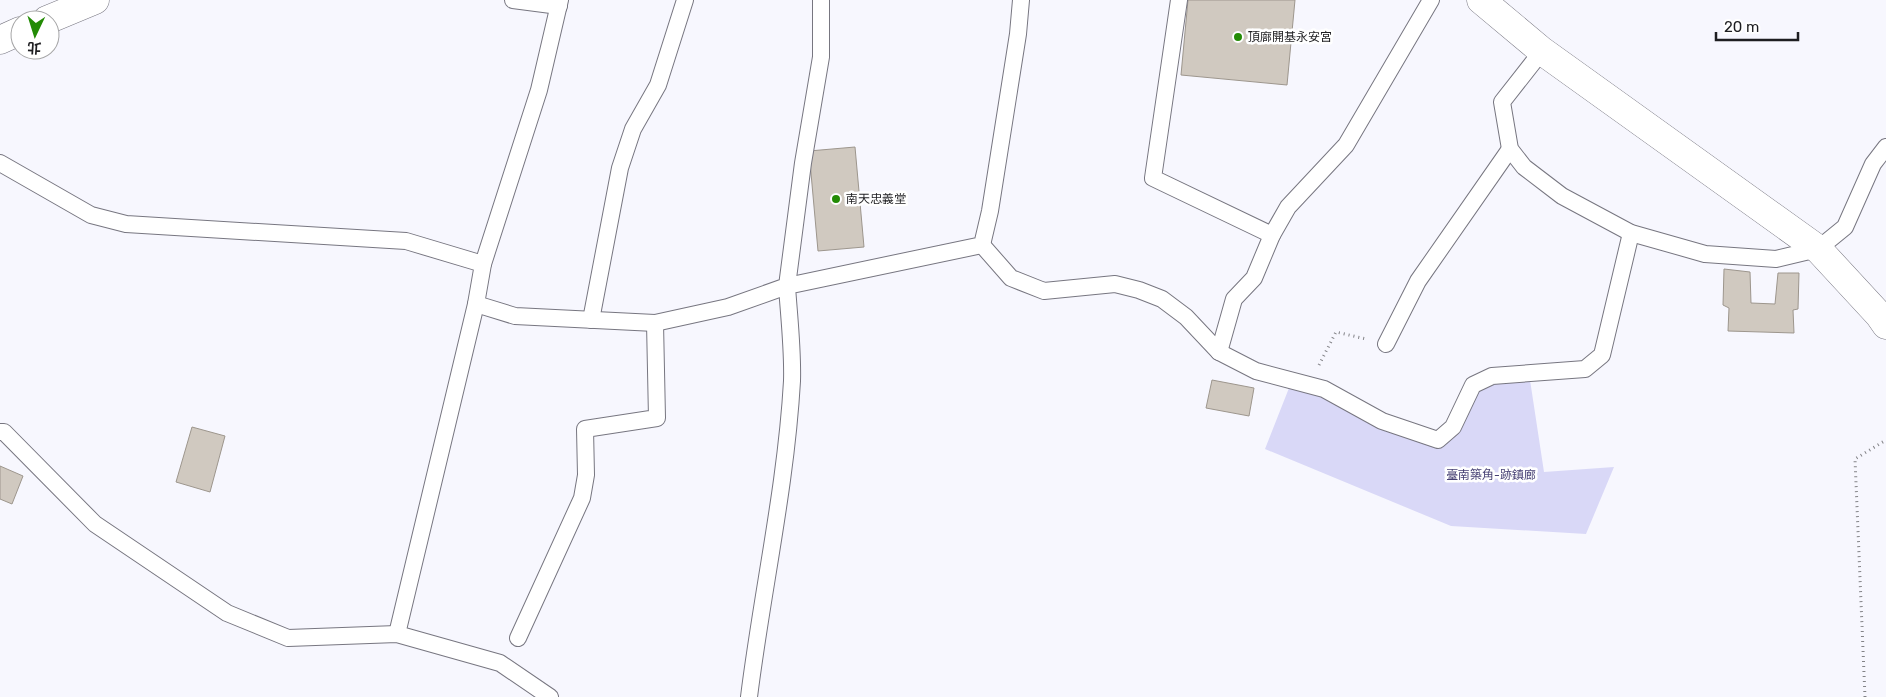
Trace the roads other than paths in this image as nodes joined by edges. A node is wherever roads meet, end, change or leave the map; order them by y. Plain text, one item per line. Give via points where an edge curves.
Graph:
1 (96, 0) edge
2 (513, 0) edge
3 (684, 0) edge
4 (821, 0) edge
5 (1021, 0) edge
6 (1179, 0) edge
7 (1431, 0) edge
8 (1481, 0) edge
9 (560, 3) edge
10 (60, 15) edge
11 (1542, 51) junction
12 (1886, 147) edge
13 (1510, 149) junction
14 (0, 163) edge
15 (1631, 233) junction
16 (1272, 235) junction
17 (982, 245) junction
18 (1818, 249) junction
19 (483, 264) junction
20 (787, 286) junction
21 (476, 304) junction
22 (591, 320) junction
23 (654, 323) junction
24 (1886, 325) edge
25 (1386, 344) road end
26 (1219, 352) junction
27 (0, 432) edge
28 (397, 634) junction
29 (518, 638) dead end
30 (550, 697) edge
31 (749, 697) edge

1 - 10 street
2 - 9 lane
3 - 22 lane via 658,86 633,129 620,168
4 - 20 lane via 820,57
5 - 17 lane via 990,211
6 - 16 lane via 1153,178
7 - 16 lane via 1346,145 1288,207
8 - 11 street
9 - 19 lane via 540,90
11 - 13 lane via 1502,102
11 - 18 street
12 - 18 lane via 1873,164 1845,227
13 - 15 lane via 1524,167 1562,196
13 - 25 lane via 1418,281
14 - 19 lane via 91,215 126,224 406,241
15 - 18 lane via 1705,254 1776,259
15 - 26 lane via 1602,355 1585,369 1492,376 1473,385 1453,427 1438,440 1382,421 1324,389 1256,371
16 - 26 lane via 1254,278 1234,299
17 - 20 lane
17 - 26 lane via 1011,278 1044,291 1115,284 1162,299 1186,317
18 - 24 street
19 - 21 lane
20 - 23 lane via 728,307
20 - 31 lane via 792,379 781,490
21 - 22 lane via 515,316
21 - 28 lane
22 - 23 lane
23 - 29 lane via 657,418 585,429 586,475 582,498
27 - 28 lane via 4,432 95,524 227,613 288,638
28 - 30 lane via 500,663

